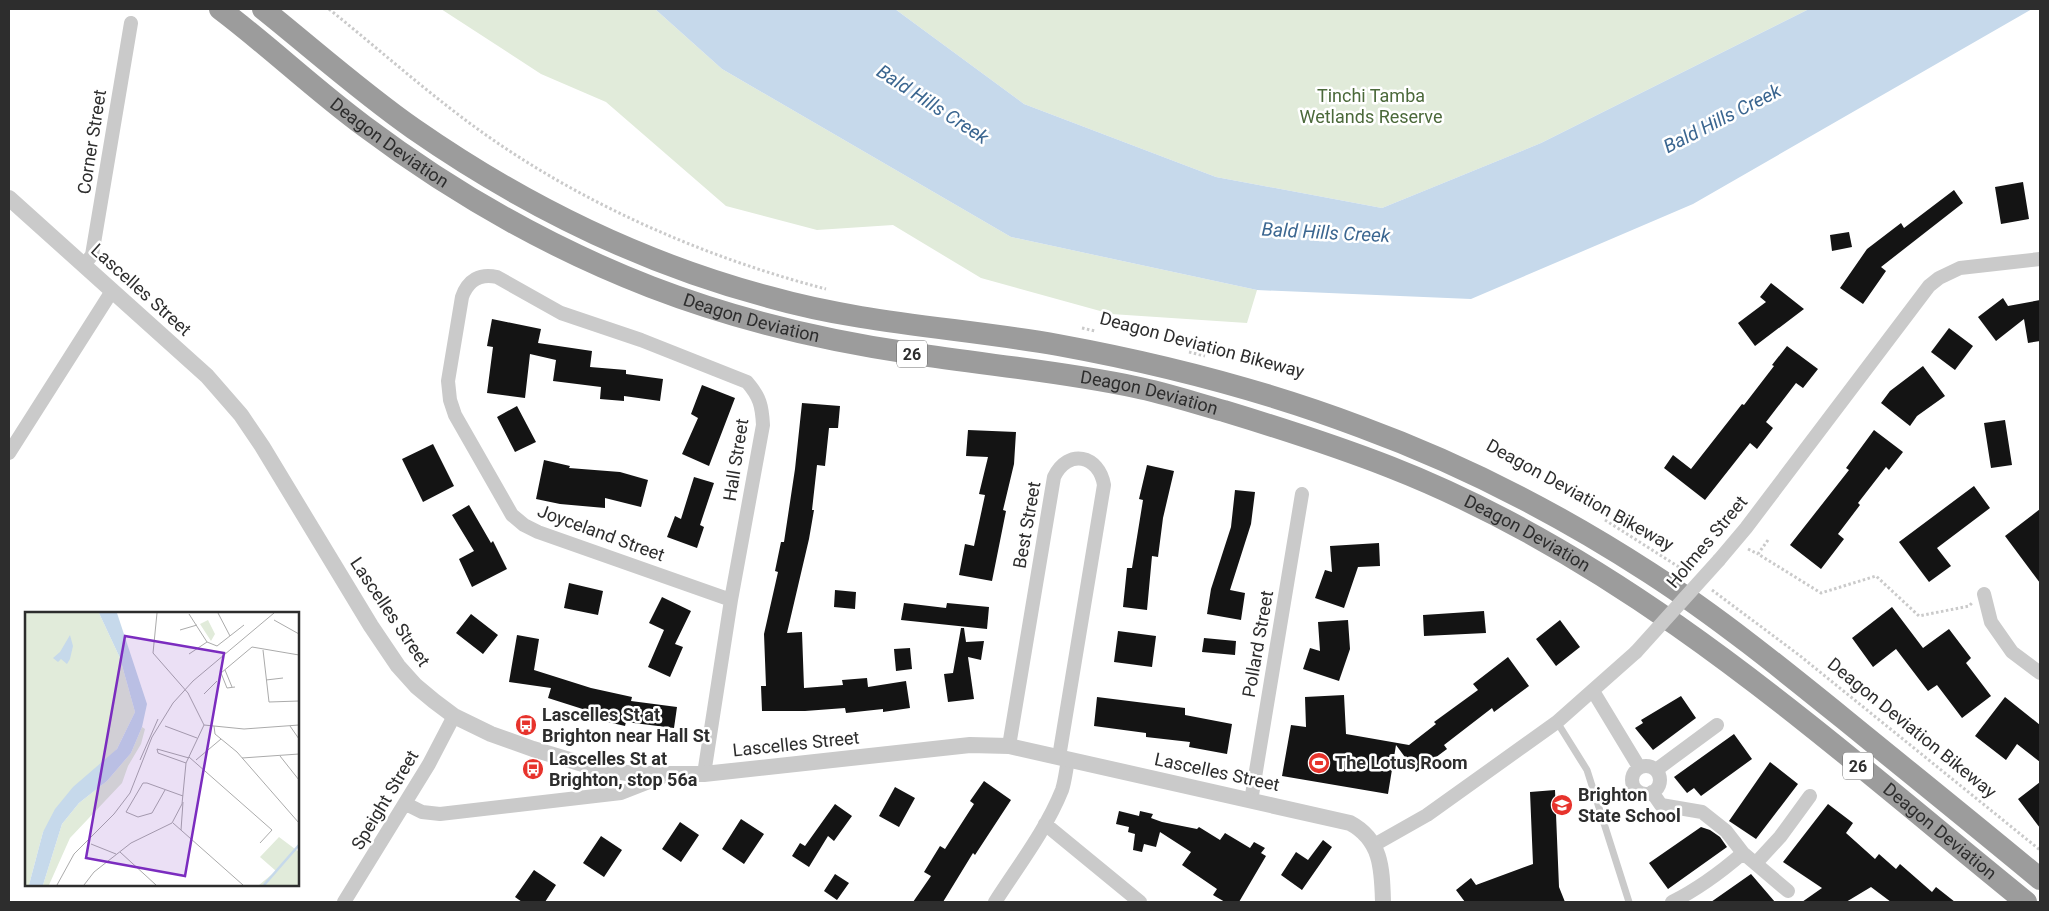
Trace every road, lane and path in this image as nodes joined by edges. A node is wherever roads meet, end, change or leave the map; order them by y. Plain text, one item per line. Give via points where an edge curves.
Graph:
1 (220, 9) edge
2 (263, 9) edge
3 (329, 9) edge
4 (131, 23) dead end
5 (9, 198) edge
6 (2040, 259) edge
7 (84, 265) junction
8 (480, 277) joint
9 (829, 290) dead end
10 (112, 291) junction
11 (1079, 328) dead end
12 (1097, 331) dead end
13 (1186, 351) dead end
14 (1212, 358) dead end
15 (9, 453) edge
16 (1302, 494) dead end
17 (1598, 516) dead end
18 (1768, 540) dead end
19 (1747, 548) dead end
20 (1758, 554) junction
21 (1684, 570) dead end
22 (1707, 586) dead end
23 (1984, 594) joint
24 (731, 600) junction
25 (2040, 674) edge
26 (1593, 691) junction
27 (454, 716) junction
28 (1556, 722) junction
29 (1717, 725) dead end
30 (1009, 746) junction
31 (1064, 759) junction
32 (1639, 767) junction
33 (1656, 770) junction
34 (670, 774) junction
35 (704, 774) junction
36 (1652, 792) junction
37 (1810, 796) dead end
38 (1251, 801) junction
39 (406, 804) junction
40 (1046, 824) junction
41 (1374, 846) junction
42 (2040, 850) edge
43 (1743, 853) junction
44 (1756, 863) junction
45 (2040, 879) edge
46 (1788, 891) dead end
47 (344, 902) edge
48 (995, 902) edge
49 (1140, 902) edge
50 (1383, 902) edge
51 (1629, 902) edge
52 (1672, 902) edge
53 (2026, 902) edge

1 - 53 highway, Deagon Deviation / 26 via 360,123 443,181 537,236 654,288 813,335 907,353 1070,375 1138,388 1332,445 1464,500 1579,561 1689,632
2 - 45 highway, Deagon Deviation / 26 via 369,96 464,162 586,230 639,253 704,278 835,314 1054,344 1208,377 1282,398 1364,428 1525,500 1650,573 1760,651
3 - 9 path via 447,106 533,166 696,248 779,277
4 - 7 street, Corner Street via 92,255
5 - 7 street, Lascelles Street
6 - 26 street, Holmes Street, bridge via 1960,268 1929,286 1746,528 1636,652
7 - 10 street, Lascelles Street
8 - 24 street, Joyceland Street via 465,288 462,297 448,380 450,400 455,415 512,515 538,532
8 - 24 street, Hall Street via 497,277 561,313 641,340 747,382 758,395 763,425
10 - 15 street
10 - 27 street, Lascelles Street via 207,376 235,408 262,446 398,666 416,686
11 - 12 path, Deagon Deviation Bikeway
13 - 14 path, Deagon Deviation Bikeway
16 - 38 street, Pollard Street
17 - 21 path, Deagon Deviation Bikeway
18 - 20 path
19 - 20 path
20 - 23 path via 1821,593 1876,576 1919,616 1969,606
22 - 42 path, Deagon Deviation Bikeway via 1799,654
23 - 25 street via 1991,622 2012,652
24 - 35 street, Hall Street
26 - 28 street, Holmes Street
26 - 32 street
27 - 34 street, Lascelles Street via 491,734 596,768 634,774
27 - 39 street, Speight Street
28 - 41 street, Holmes Street via 1427,815
28 - 51 lane via 1587,770
29 - 33 street
30 - 31 street, Lascelles Street
30 - 31 street, Best Street via 1054,477 1066,460 1086,460 1096,466 1104,485
30 - 35 street, Lascelles Street via 970,745
31 - 38 street, Lascelles Street
31 - 40 street via 1062,788
32 - 33 street via 1649,766
32 - 36 street via 1634,773 1633,785 1642,793
33 - 36 street via 1659,784
34 - 35 street, Lascelles Street
34 - 39 street via 621,793 581,798 440,814 422,812
36 - 43 street via 1661,805 1702,812 1726,831
37 - 44 street
38 - 41 street, Lascelles Street via 1350,822 1362,829
39 - 47 street, Speight Street
40 - 48 street
40 - 49 street
41 - 50 street
43 - 44 street
43 - 52 street via 1689,894
44 - 46 street

